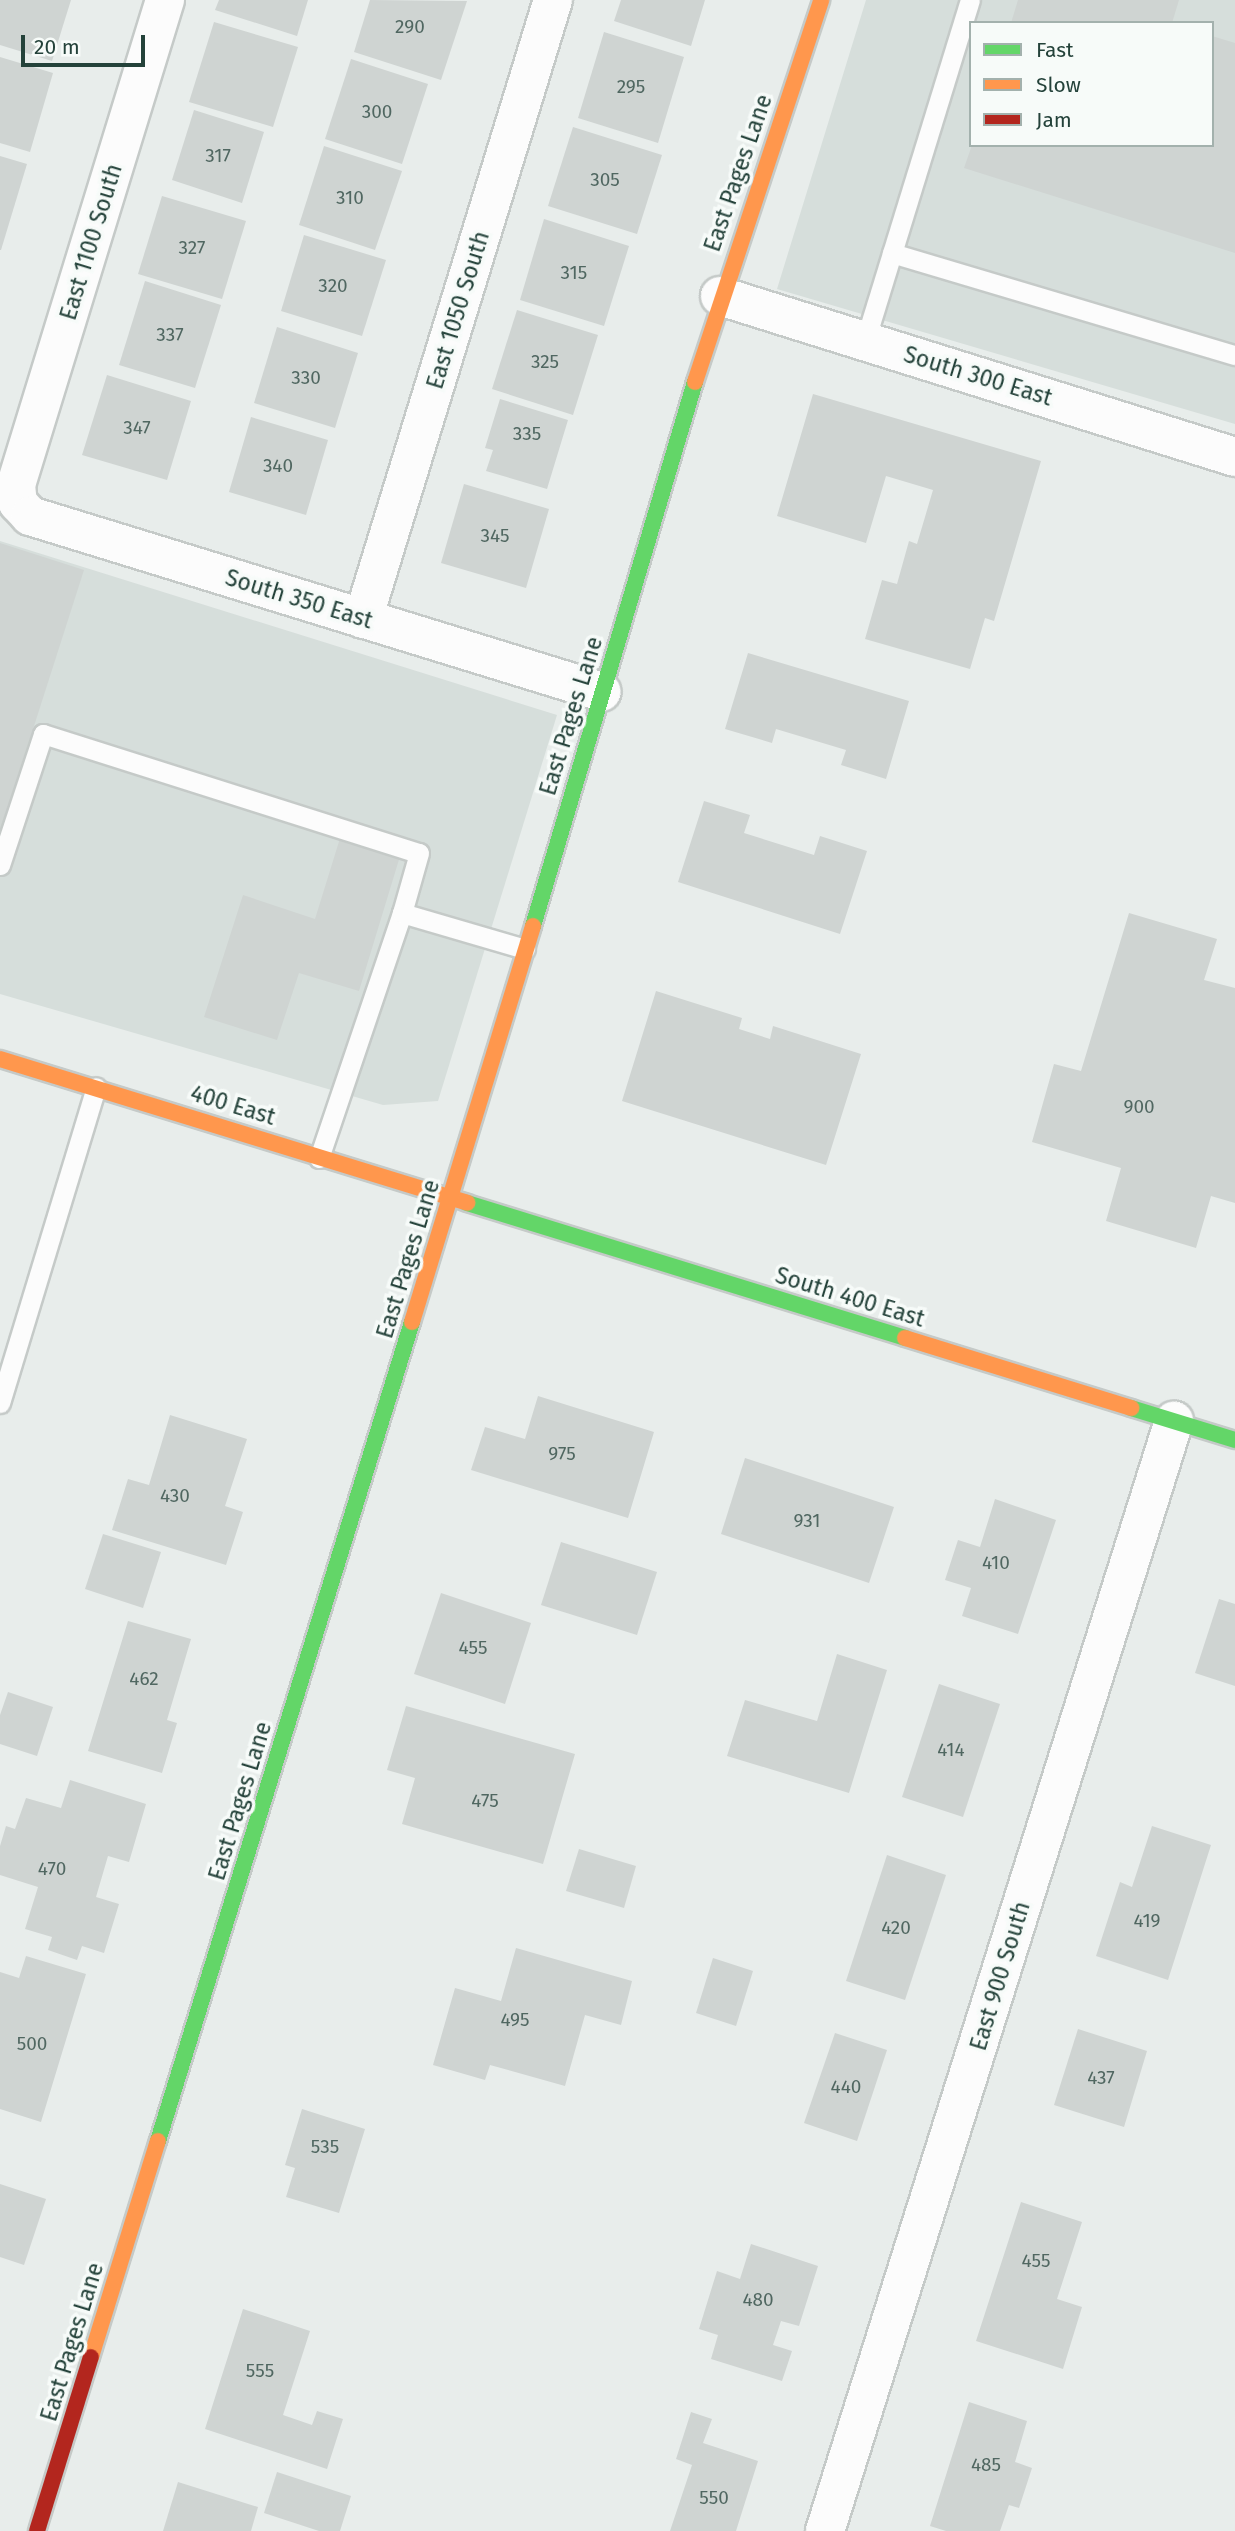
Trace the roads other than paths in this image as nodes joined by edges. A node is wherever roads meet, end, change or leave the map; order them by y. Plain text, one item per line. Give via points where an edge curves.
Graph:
1 (165, 0) edge
2 (553, 0) edge
3 (821, 0) edge
4 (970, 0) edge
5 (891, 253) junction
6 (720, 296) junction
7 (864, 341) junction
8 (1235, 355) edge
9 (1235, 457) edge
10 (16, 485) joint
11 (363, 619) junction
12 (602, 692) junction
13 (0, 865) edge
14 (401, 913) junction
15 (526, 949) junction
16 (0, 1059) edge
17 (96, 1087) junction
18 (319, 1158) junction
19 (451, 1197) junction
20 (0, 1403) edge
21 (1174, 1421) junction
22 (1235, 1440) edge
23 (37, 2531) edge
24 (825, 2531) edge

1 - 10 street, East 1100 South
2 - 11 street, East 1050 South
3 - 6 street, East Pages Lane
4 - 5 lane
5 - 7 lane
5 - 8 lane
6 - 7 street, South 300 East
6 - 12 street, East Pages Lane
7 - 9 street, South 300 East
10 - 11 street, South 350 East via 18,503 30,516
11 - 12 street, South 350 East
12 - 15 street, East Pages Lane
13 - 14 lane via 43,734 419,853
14 - 15 lane
14 - 18 lane
15 - 19 street, East Pages Lane
16 - 17 street, 400 East
17 - 18 street, 400 East
17 - 20 lane
18 - 19 street, 400 East
19 - 21 street, South 400 East
19 - 23 street, East Pages Lane
21 - 22 street, South 400 East
21 - 24 street, East 900 South

